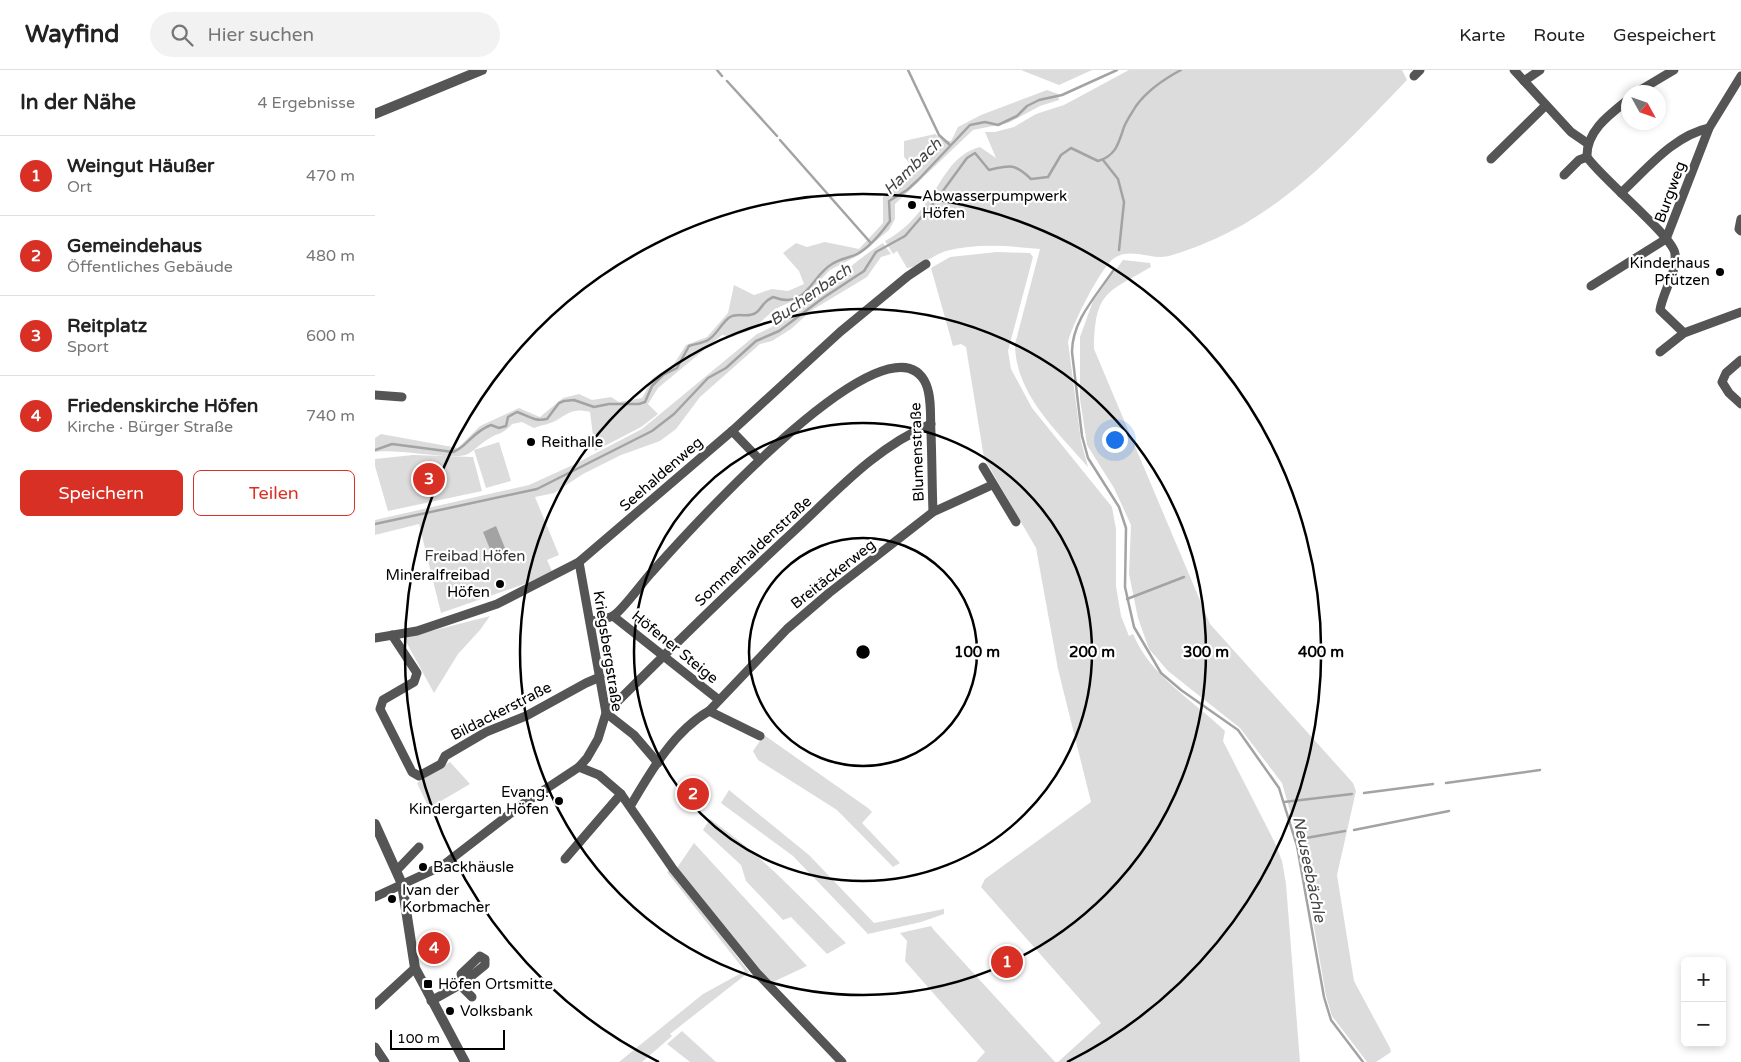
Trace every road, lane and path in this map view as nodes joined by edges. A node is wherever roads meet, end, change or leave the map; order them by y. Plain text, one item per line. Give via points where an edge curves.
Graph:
1 (482, 70) edge
2 (1514, 70) edge
3 (1540, 70) edge
4 (1674, 70) edge
5 (1741, 76) edge
6 (1524, 81) junction
7 (1649, 85) edge
8 (1545, 106) junction
9 (1621, 106) edge
10 (375, 114) edge
11 (1709, 128) junction
12 (1587, 143) junction
13 (1587, 157) junction
14 (1491, 159) dead end
15 (1564, 175) dead end
16 (1621, 193) junction
17 (1741, 220) edge
18 (1741, 231) edge
19 (1666, 239) junction
20 (926, 264) dead end
21 (1591, 286) dead end
22 (1741, 312) edge
23 (1684, 333) junction
24 (1660, 352) dead end
25 (1741, 360) edge
26 (375, 395) edge
27 (402, 397) dead end
28 (1741, 404) edge
29 (931, 424) junction
30 (731, 431) junction
31 (759, 459) junction
32 (983, 467) dead end
33 (993, 485) junction
34 (933, 512) junction
35 (1016, 522) dead end
36 (579, 562) junction
37 (613, 616) junction
38 (591, 621) junction
39 (392, 635) junction
40 (375, 638) edge
41 (664, 655) junction
42 (600, 677) junction
43 (719, 700) junction
44 (709, 711) junction
45 (606, 713) junction
46 (760, 736) dead end
47 (659, 763) junction
48 (579, 767) junction
49 (621, 794) junction
50 (631, 805) junction
51 (375, 824) edge
52 (419, 847) dead end
53 (565, 859) dead end
54 (397, 870) junction
55 (402, 884) junction
56 (375, 897) edge
57 (415, 968) junction
58 (471, 997) dead end
59 (431, 1001) junction
60 (375, 1005) edge
61 (375, 1047) edge
62 (385, 1062) edge
63 (465, 1062) edge
64 (842, 1062) edge

1 - 10 street
2 - 6 street
3 - 6 street
4 - 7 street
5 - 11 street, Burgweg
6 - 8 street
8 - 12 street
8 - 14 street
9 - 12 street via 1592,133
11 - 16 street via 1679,141
11 - 19 street, Burgweg
12 - 13 street
13 - 15 street via 1579,160
13 - 16 street
16 - 19 street
17 - 18 street
19 - 21 street, Burgweg
19 - 23 street via 1675,252 1675,265 1662,296 1660,310
20 - 30 street, Seehaldenweg via 840,332
22 - 23 street
23 - 24 street
25 - 28 street via 1725,372 1722,382
26 - 27 street
29 - 31 street, Blumenstraße via 926,382 915,372 890,367 837,395
29 - 34 street, Blumenstraße
29 - 41 street, Sommerhaldenstraße via 872,458
30 - 31 street
30 - 36 street, Seehaldenweg
31 - 37 street, Blumenstraße
32 - 33 street
33 - 34 street, Breitäckerweg
33 - 35 street
34 - 43 street, Breitäckerweg via 787,629
36 - 38 street, Kriegsbergstraße
36 - 39 street, Seehaldenweg via 497,604 430,627
37 - 38 street
37 - 41 street, Höfener Steige
38 - 42 street, Kriegsbergstraße
39 - 40 street, Seehaldenweg
39 - 42 street, Bildackerstraße via 417,673 414,682 383,700 380,709 412,772 419,776 486,732 526,716 585,682
41 - 43 street, Höfener Steige
41 - 45 street, Sommerhaldenstraße
42 - 45 street, Kriegsbergstraße
43 - 44 street, Breitäckerweg
44 - 46 street
44 - 47 street, Breitäckerweg via 683,731
45 - 47 street via 634,735
45 - 48 street, Kriegsbergstraße via 598,739
47 - 50 street, Breitäckerweg
48 - 49 street via 599,775
48 - 55 street via 442,866
49 - 50 street
49 - 53 street
50 - 64 street via 648,833 757,973
51 - 54 street
52 - 54 street
54 - 55 street
55 - 56 street
55 - 57 street
57 - 59 street
57 - 60 street
58 - 59 street via 462,984
59 - 63 street
61 - 62 street

